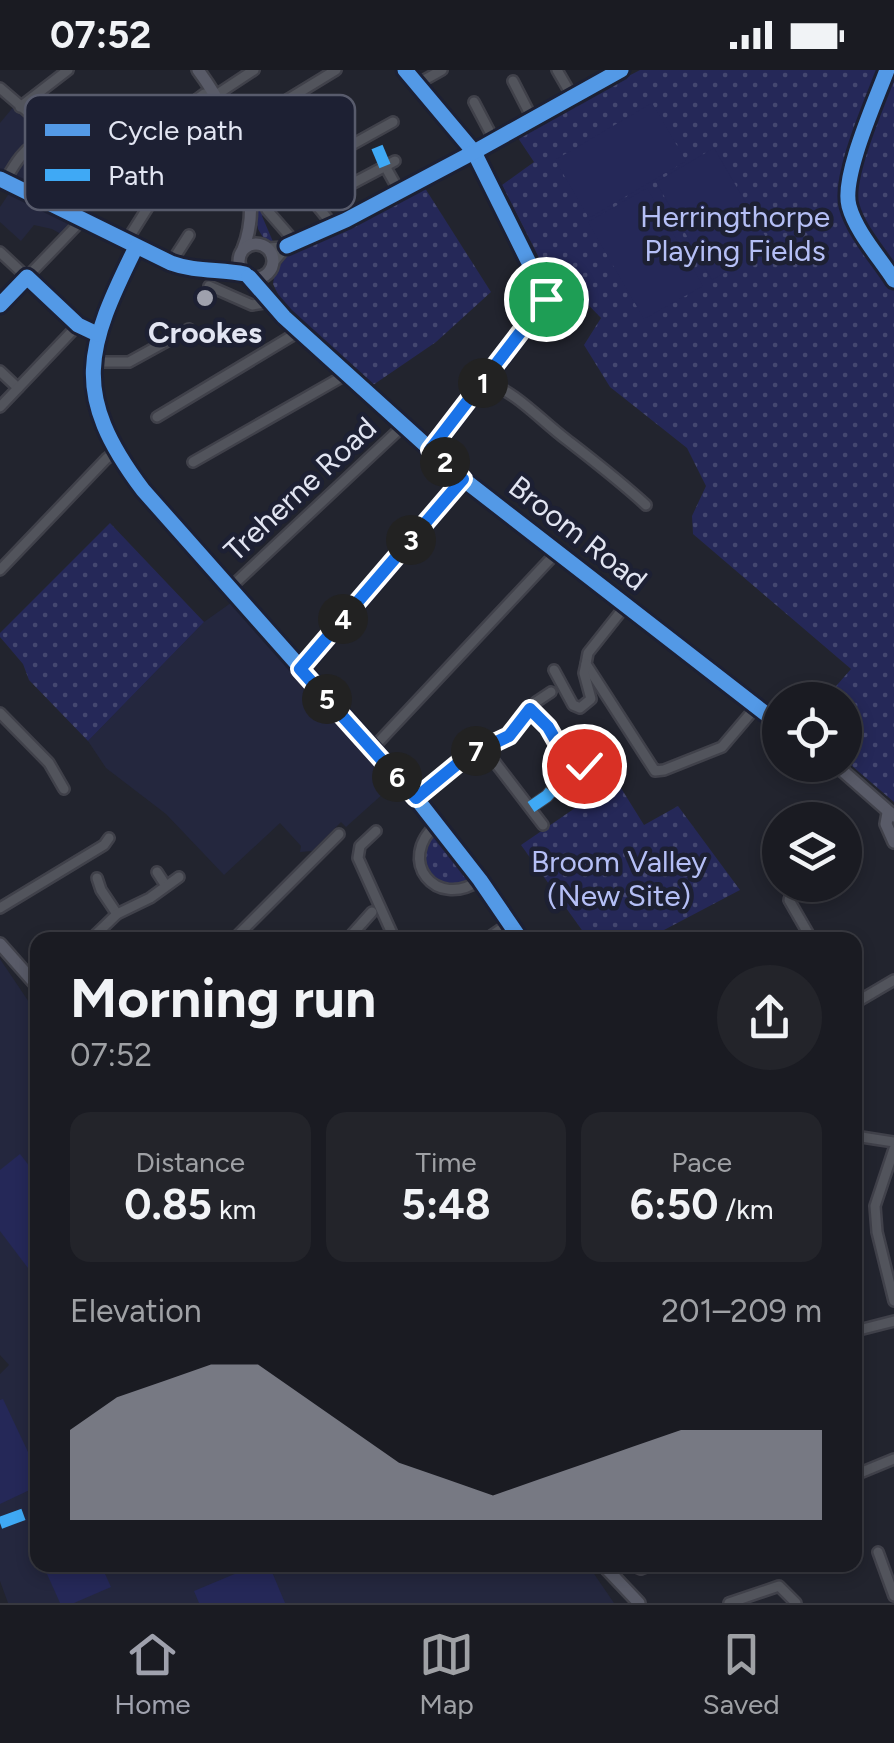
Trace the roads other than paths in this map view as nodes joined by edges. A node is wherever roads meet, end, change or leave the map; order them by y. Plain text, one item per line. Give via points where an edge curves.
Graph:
1 (68, 70) edge
2 (198, 70) edge
3 (254, 70) edge
4 (336, 70) edge
5 (406, 70) edge
6 (442, 70) edge
7 (557, 70) edge
8 (621, 70) edge
9 (605, 73) edge
10 (513, 82) dead end
11 (417, 84) junction
12 (0, 88) edge
13 (36, 95) edge
14 (206, 95) edge
15 (208, 95) edge
16 (289, 95) edge
17 (572, 96) junction
18 (474, 102) dead end
19 (25, 103) edge
20 (20, 107) junction
21 (25, 111) edge
22 (532, 118) junction
23 (394, 122) dead end
24 (370, 135) junction
25 (494, 140) junction
26 (355, 143) edge
27 (377, 148) dead end
28 (474, 152) junction
29 (25, 153) edge
30 (2, 180) edge
31 (355, 182) edge
32 (25, 191) edge
33 (399, 191) junction
34 (64, 210) edge
35 (149, 210) edge
36 (249, 210) edge
37 (267, 210) dead end
38 (321, 210) edge
39 (82, 220) junction
40 (332, 224) junction
41 (251, 229) junction
42 (190, 235) dead end
43 (291, 244) junction
44 (131, 245) junction
45 (264, 247) junction
46 (242, 251) junction
47 (0, 252) edge
48 (171, 263) junction
49 (270, 268) junction
50 (218, 269) junction
51 (247, 276) junction
52 (27, 277) junction
53 (209, 286) dead end
54 (267, 298) junction
55 (0, 305) edge
56 (78, 326) junction
57 (189, 329) dead end
58 (300, 332) junction
59 (97, 334) junction
60 (92, 362) junction
61 (0, 372) edge
62 (347, 374) junction
63 (484, 381) junction
64 (18, 388) junction
65 (0, 406) edge
66 (157, 417) dead end
67 (404, 426) junction
68 (430, 450) junction
69 (116, 452) junction
70 (193, 462) dead end
71 (463, 479) junction
72 (646, 504) dead end
73 (556, 553) junction
74 (0, 570) edge
75 (230, 588) junction
76 (626, 605) junction
77 (586, 664) junction
78 (300, 669) junction
79 (554, 670) dead end
80 (552, 692) dead end
81 (756, 706) junction
82 (530, 709) junction
83 (762, 711) edge
84 (0, 713) edge
85 (487, 746) junction
86 (372, 749) junction
87 (584, 766) dead end
88 (571, 767) junction
89 (855, 782) edge
90 (64, 790) dead end
91 (416, 798) junction
92 (531, 808) junction
93 (891, 815) edge
94 (437, 824) junction
95 (543, 825) dead end
96 (376, 832) dead end
97 (339, 834) dead end
98 (109, 838) dead end
99 (894, 842) edge
100 (157, 872) dead end
101 (179, 877) dead end
102 (97, 878) dead end
103 (480, 880) junction
104 (166, 886) junction
105 (790, 902) edge
106 (0, 908) edge
107 (372, 912) dead end
108 (117, 914) junction
109 (510, 924) junction
110 (98, 932) edge
111 (242, 932) edge
112 (354, 932) edge
113 (392, 932) edge
114 (498, 932) edge
115 (516, 932) edge
116 (807, 932) edge
117 (0, 944) edge
118 (30, 978) edge
119 (894, 980) edge
120 (862, 999) edge
121 (862, 1138) edge
122 (894, 1146) edge
123 (894, 1301) edge
124 (894, 1322) edge
125 (862, 1329) edge
126 (894, 1459) edge
127 (862, 1472) edge
128 (878, 1552) dead end
129 (610, 1572) edge
130 (894, 1596) edge
131 (639, 1603) edge
132 (728, 1603) edge
133 (796, 1603) edge

1 - 13 street
2 - 14 main road
3 - 15 street
4 - 16 street
5 - 11 street
6 - 11 street
7 - 17 street
8 - 9 street
9 - 17 street
10 - 22 street
11 - 28 street
12 - 20 street
17 - 22 street
18 - 25 street
19 - 20 street
20 - 21 street
22 - 25 street
23 - 24 street
24 - 26 street
24 - 27 street
25 - 28 street
28 - 33 street
28 - 63 street via 546,294
29 - 30 street
30 - 32 main road
31 - 33 street via 390,163
33 - 40 street
34 - 39 main road
35 - 44 street
36 - 41 main road
37 - 43 street
38 - 40 street
39 - 44 main road
39 - 52 street
40 - 43 street
41 - 45 main road
41 - 46 main road
42 - 48 street
43 - 45 street
43 - 49 street
44 - 48 main road
44 - 59 street
45 - 46 main road via 252,244
45 - 49 main road
46 - 50 main road
46 - 51 main road via 239,264
47 - 52 street
48 - 50 main road
49 - 51 main road via 260,278
49 - 54 main road
50 - 51 main road
51 - 54 main road, Broom Road
52 - 55 street
52 - 56 street
53 - 54 street via 252,304
54 - 58 main road, Broom Road
56 - 59 street
56 - 64 street
57 - 60 street via 129,362
58 - 62 main road, Broom Road
58 - 66 street
59 - 60 street
60 - 69 street via 96,406
61 - 64 street
62 - 67 main road, Broom Road
62 - 70 street
63 - 68 street
63 - 72 street via 507,390
64 - 65 street
67 - 68 main road, Broom Road
67 - 75 street, Treherne Road
68 - 71 main road, Broom Road
69 - 74 street
69 - 75 street
71 - 73 main road, Broom Road
71 - 78 street
73 - 76 main road, Broom Road
73 - 86 street
75 - 78 street
76 - 77 street
76 - 81 main road, Broom Road
77 - 79 street via 591,699 580,708
77 - 81 street via 658,772 722,747
78 - 86 street
80 - 82 street
81 - 83 main road, Broom Road
82 - 85 street via 515,731
82 - 88 street
84 - 90 street via 49,763
85 - 91 street
85 - 92 street
86 - 91 street
87 - 88 street
88 - 92 street
89 - 93 main road
91 - 94 street
92 - 95 street
93 - 99 main road via 886,824
94 - 103 street
94 - 103 street via 420,847 422,872 446,890
96 - 113 street via 360,846 358,858
97 - 111 street
98 - 106 street
100 - 104 street
101 - 104 street
102 - 108 street
103 - 109 street
104 - 108 street
105 - 116 street
107 - 112 street
108 - 110 street
109 - 114 street
109 - 115 street
117 - 118 main road
119 - 120 street
121 - 122 street
122 - 123 street via 875,1206
124 - 125 street
126 - 127 street
128 - 130 street
129 - 131 main road
132 - 133 street via 779,1586

